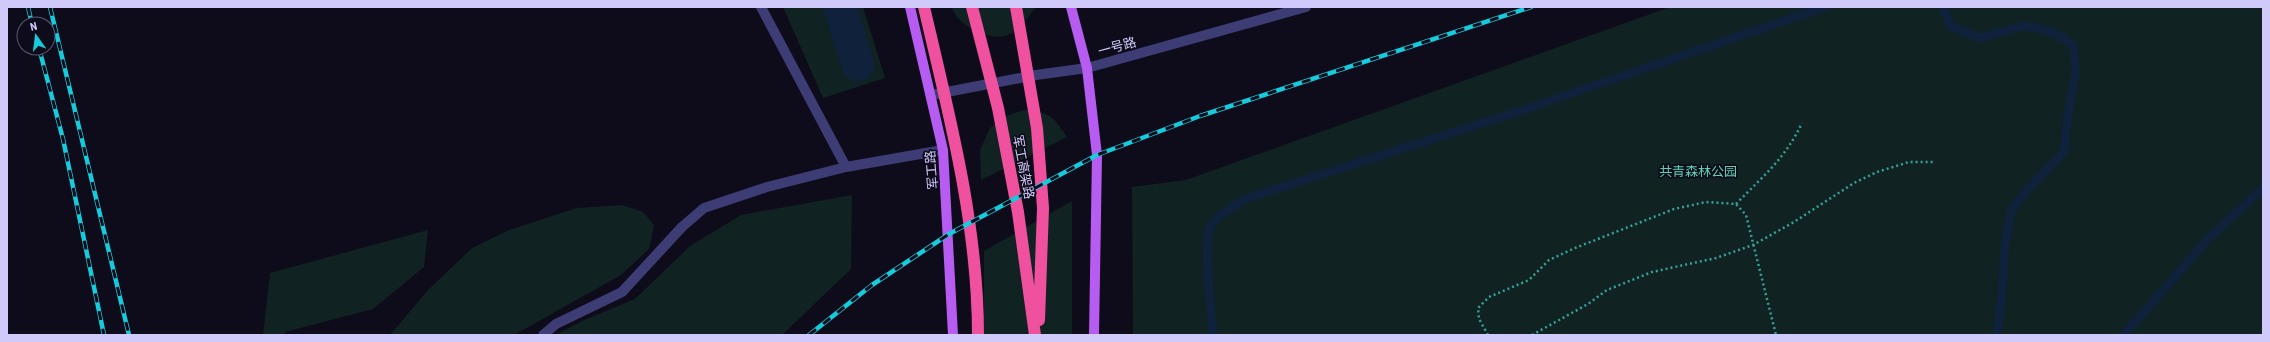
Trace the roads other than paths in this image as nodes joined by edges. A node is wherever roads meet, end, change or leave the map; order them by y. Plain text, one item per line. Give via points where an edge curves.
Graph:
1 (761, 7) edge
2 (910, 7) edge
3 (924, 7) edge
4 (972, 7) edge
5 (1016, 7) edge
6 (1071, 7) edge
7 (1306, 7) edge
8 (1087, 68) junction
9 (931, 95) junction
10 (943, 150) junction
11 (846, 167) junction
12 (543, 335) edge
13 (953, 335) edge
14 (978, 335) edge
15 (1035, 335) edge
16 (1038, 335) edge
17 (1094, 335) edge

1 - 11 street
2 - 9 main road, 军工路
3 - 14 highway via 947,105 970,227
4 - 15 highway, 军工高架路 via 998,108 1018,212
5 - 16 highway via 1037,128 1043,208
6 - 8 main road
7 - 8 street, 一号路
8 - 9 street, 一号路
8 - 17 main road via 1097,155
9 - 10 main road, 军工路
10 - 11 street
10 - 13 main road, 军工路
11 - 12 street via 767,187 704,208 682,227 622,292 556,324

